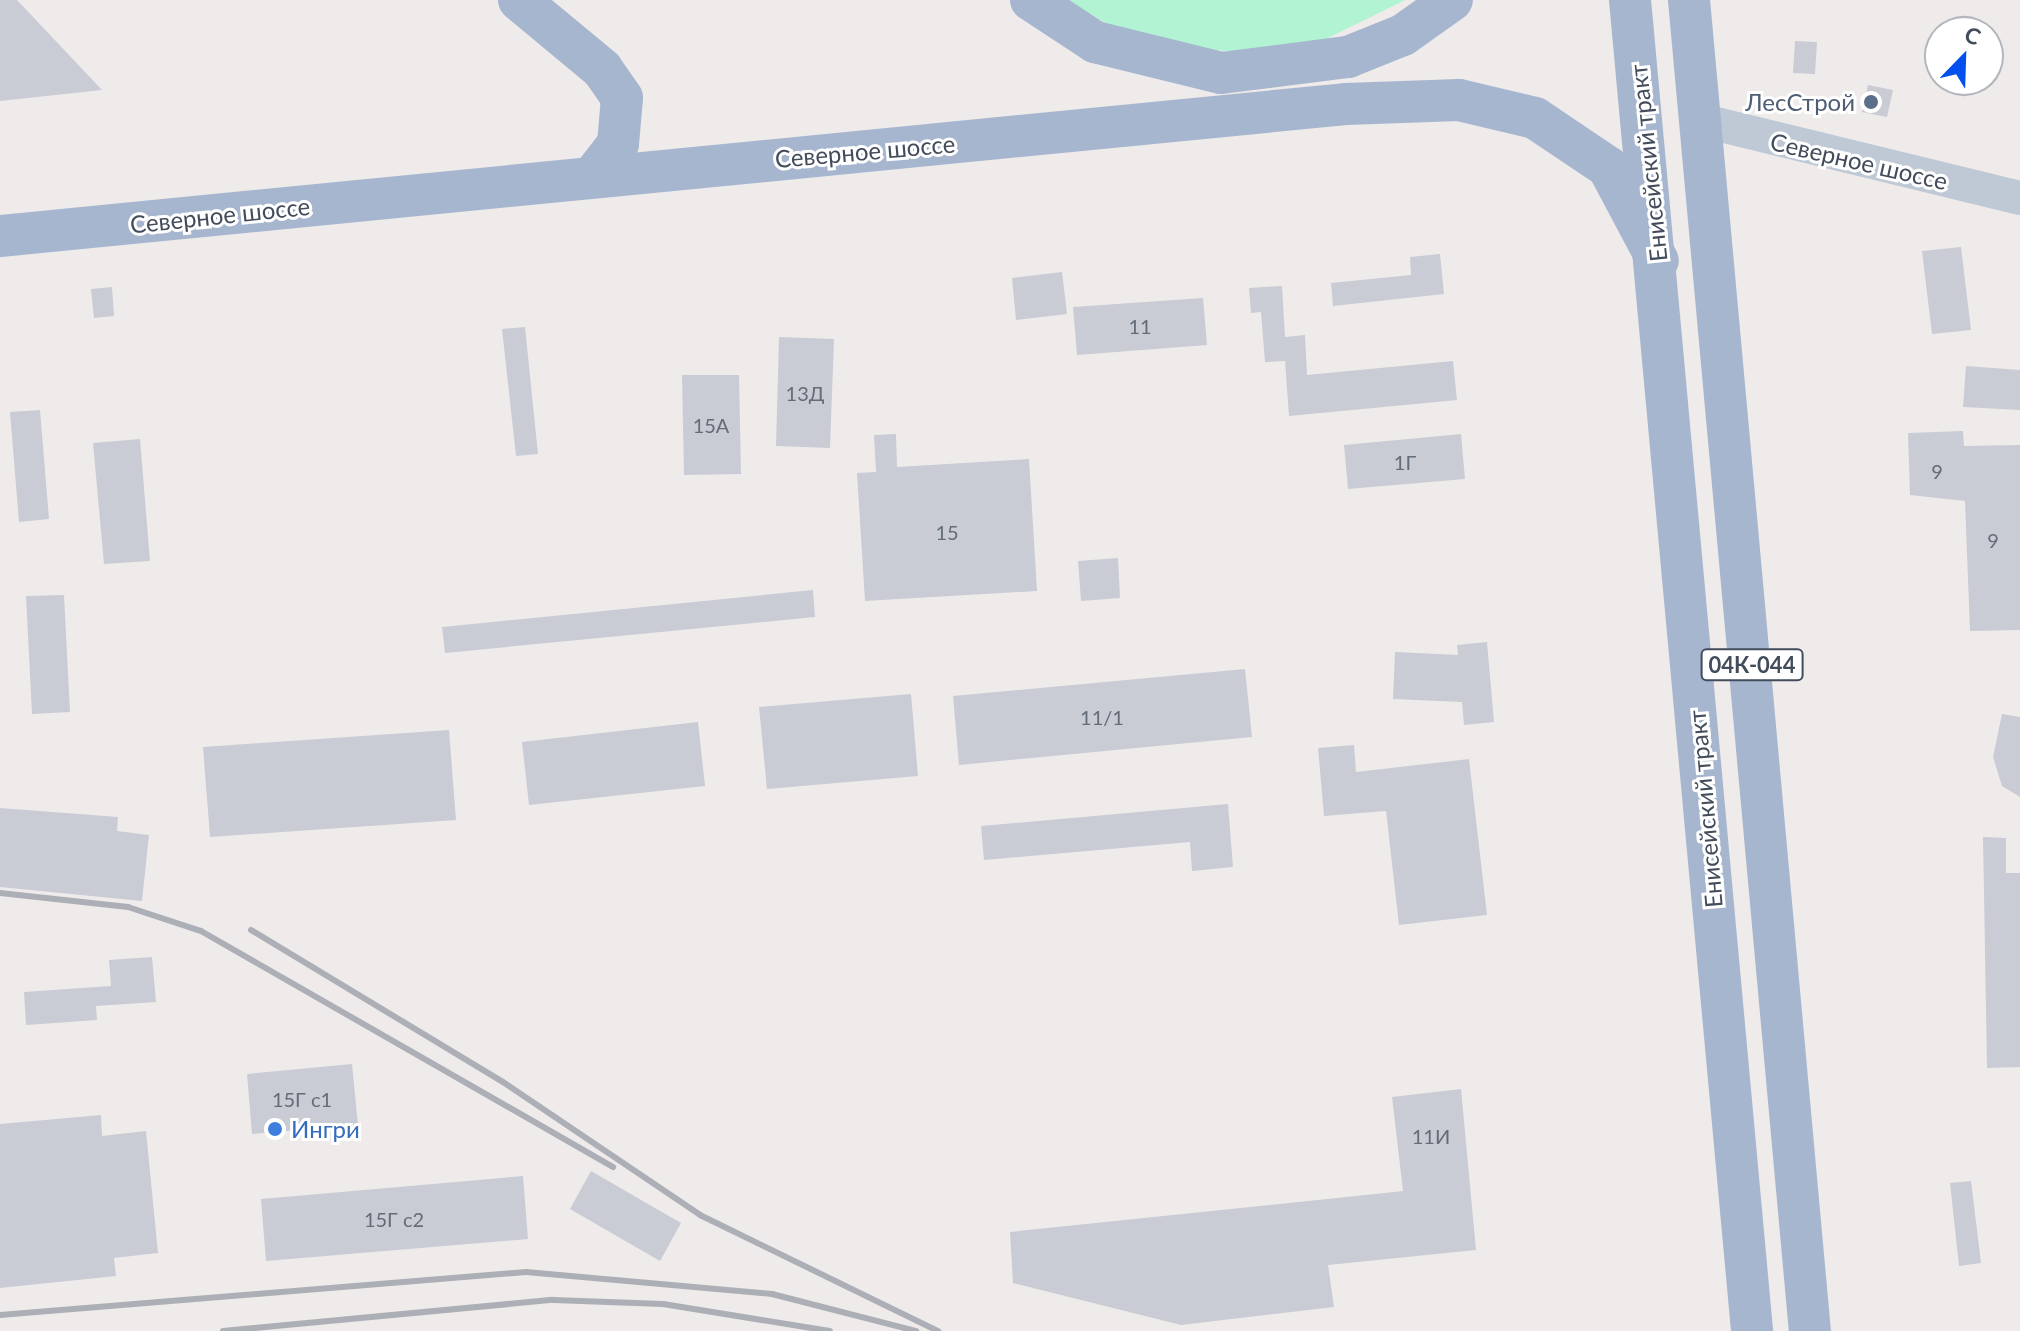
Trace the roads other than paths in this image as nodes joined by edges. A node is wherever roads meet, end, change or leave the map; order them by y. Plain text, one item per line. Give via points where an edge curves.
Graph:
1 (519, 0) edge
2 (1031, 0) edge
3 (1452, 0) edge
4 (1630, 0) edge
5 (1689, 0) edge
6 (1700, 120) junction
7 (593, 176) junction
8 (2020, 198) edge
9 (0, 236) edge
10 (1658, 261) junction
11 (1752, 1331) edge
12 (1810, 1331) edge

1 - 7 main road via 602,69 622,98 618,144
2 - 3 main road via 1095,42 1221,73 1348,57 1403,35
4 - 10 main road, Енисейский тракт / 04К-044
5 - 6 main road, 04К-044
6 - 8 street, Северное шоссе
6 - 12 main road, 04К-044
7 - 9 main road, Северное шоссе
7 - 10 main road, Северное шоссе via 1346,104 1459,100 1535,118 1608,167
10 - 11 main road, Енисейский тракт / 04К-044

